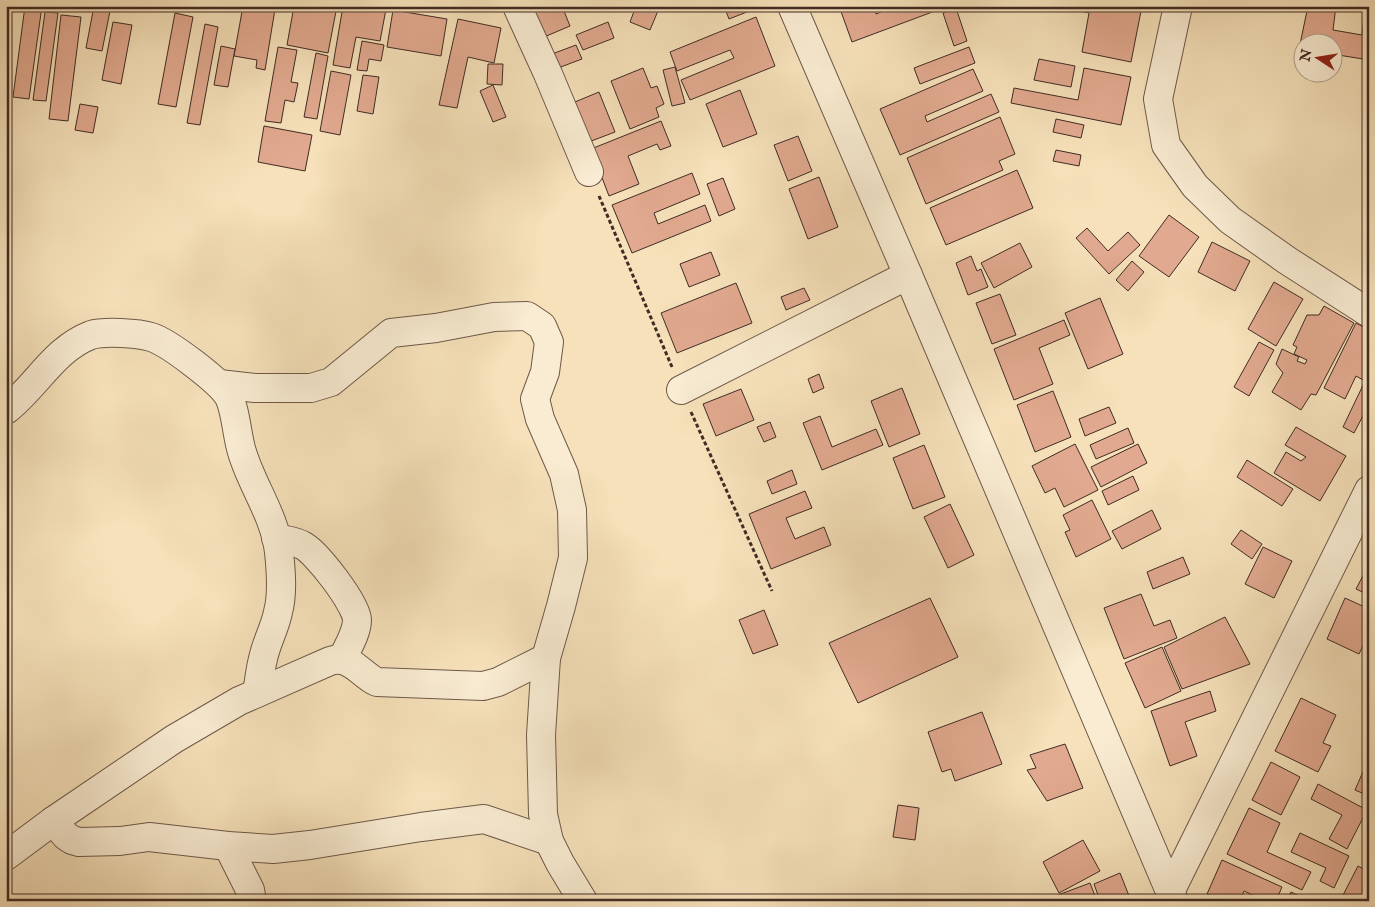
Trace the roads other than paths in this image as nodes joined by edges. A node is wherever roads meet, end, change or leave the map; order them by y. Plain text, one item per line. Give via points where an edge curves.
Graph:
1 (517, 6) edge
2 (792, 6) edge
3 (1178, 6) edge
4 (589, 172) dead end
5 (908, 275) junction
6 (1369, 313) edge
7 (219, 384) junction
8 (681, 390) dead end
9 (6, 410) edge
10 (1369, 490) edge
11 (276, 538) junction
12 (546, 658) junction
13 (342, 660) junction
14 (257, 693) junction
15 (53, 821) junction
16 (549, 841) junction
17 (228, 846) junction
18 (6, 856) edge
19 (1172, 896) edge
20 (252, 901) edge
21 (583, 901) edge

1 - 4 street
2 - 5 street
3 - 6 street via 1158,99 1166,145 1195,186 1230,220
5 - 8 street
5 - 19 street
7 - 9 street via 153,338 132,334 92,335 69,346
7 - 11 street via 230,398 242,453
7 - 12 street via 311,388 331,382 391,333 494,317 527,316 542,326 549,342 545,372 535,399 564,474 572,510 573,558
10 - 19 street
11 - 13 street via 304,545 337,581 350,602 357,618
11 - 14 street via 279,550 279,612 263,658
12 - 13 street via 483,686 377,682
12 - 16 street via 540,734 543,814
13 - 14 street via 330,661
14 - 15 street via 174,739
15 - 17 street via 66,836 79,842 149,837
15 - 18 street
16 - 17 street via 484,820 273,849
16 - 21 street
17 - 20 street via 250,890

